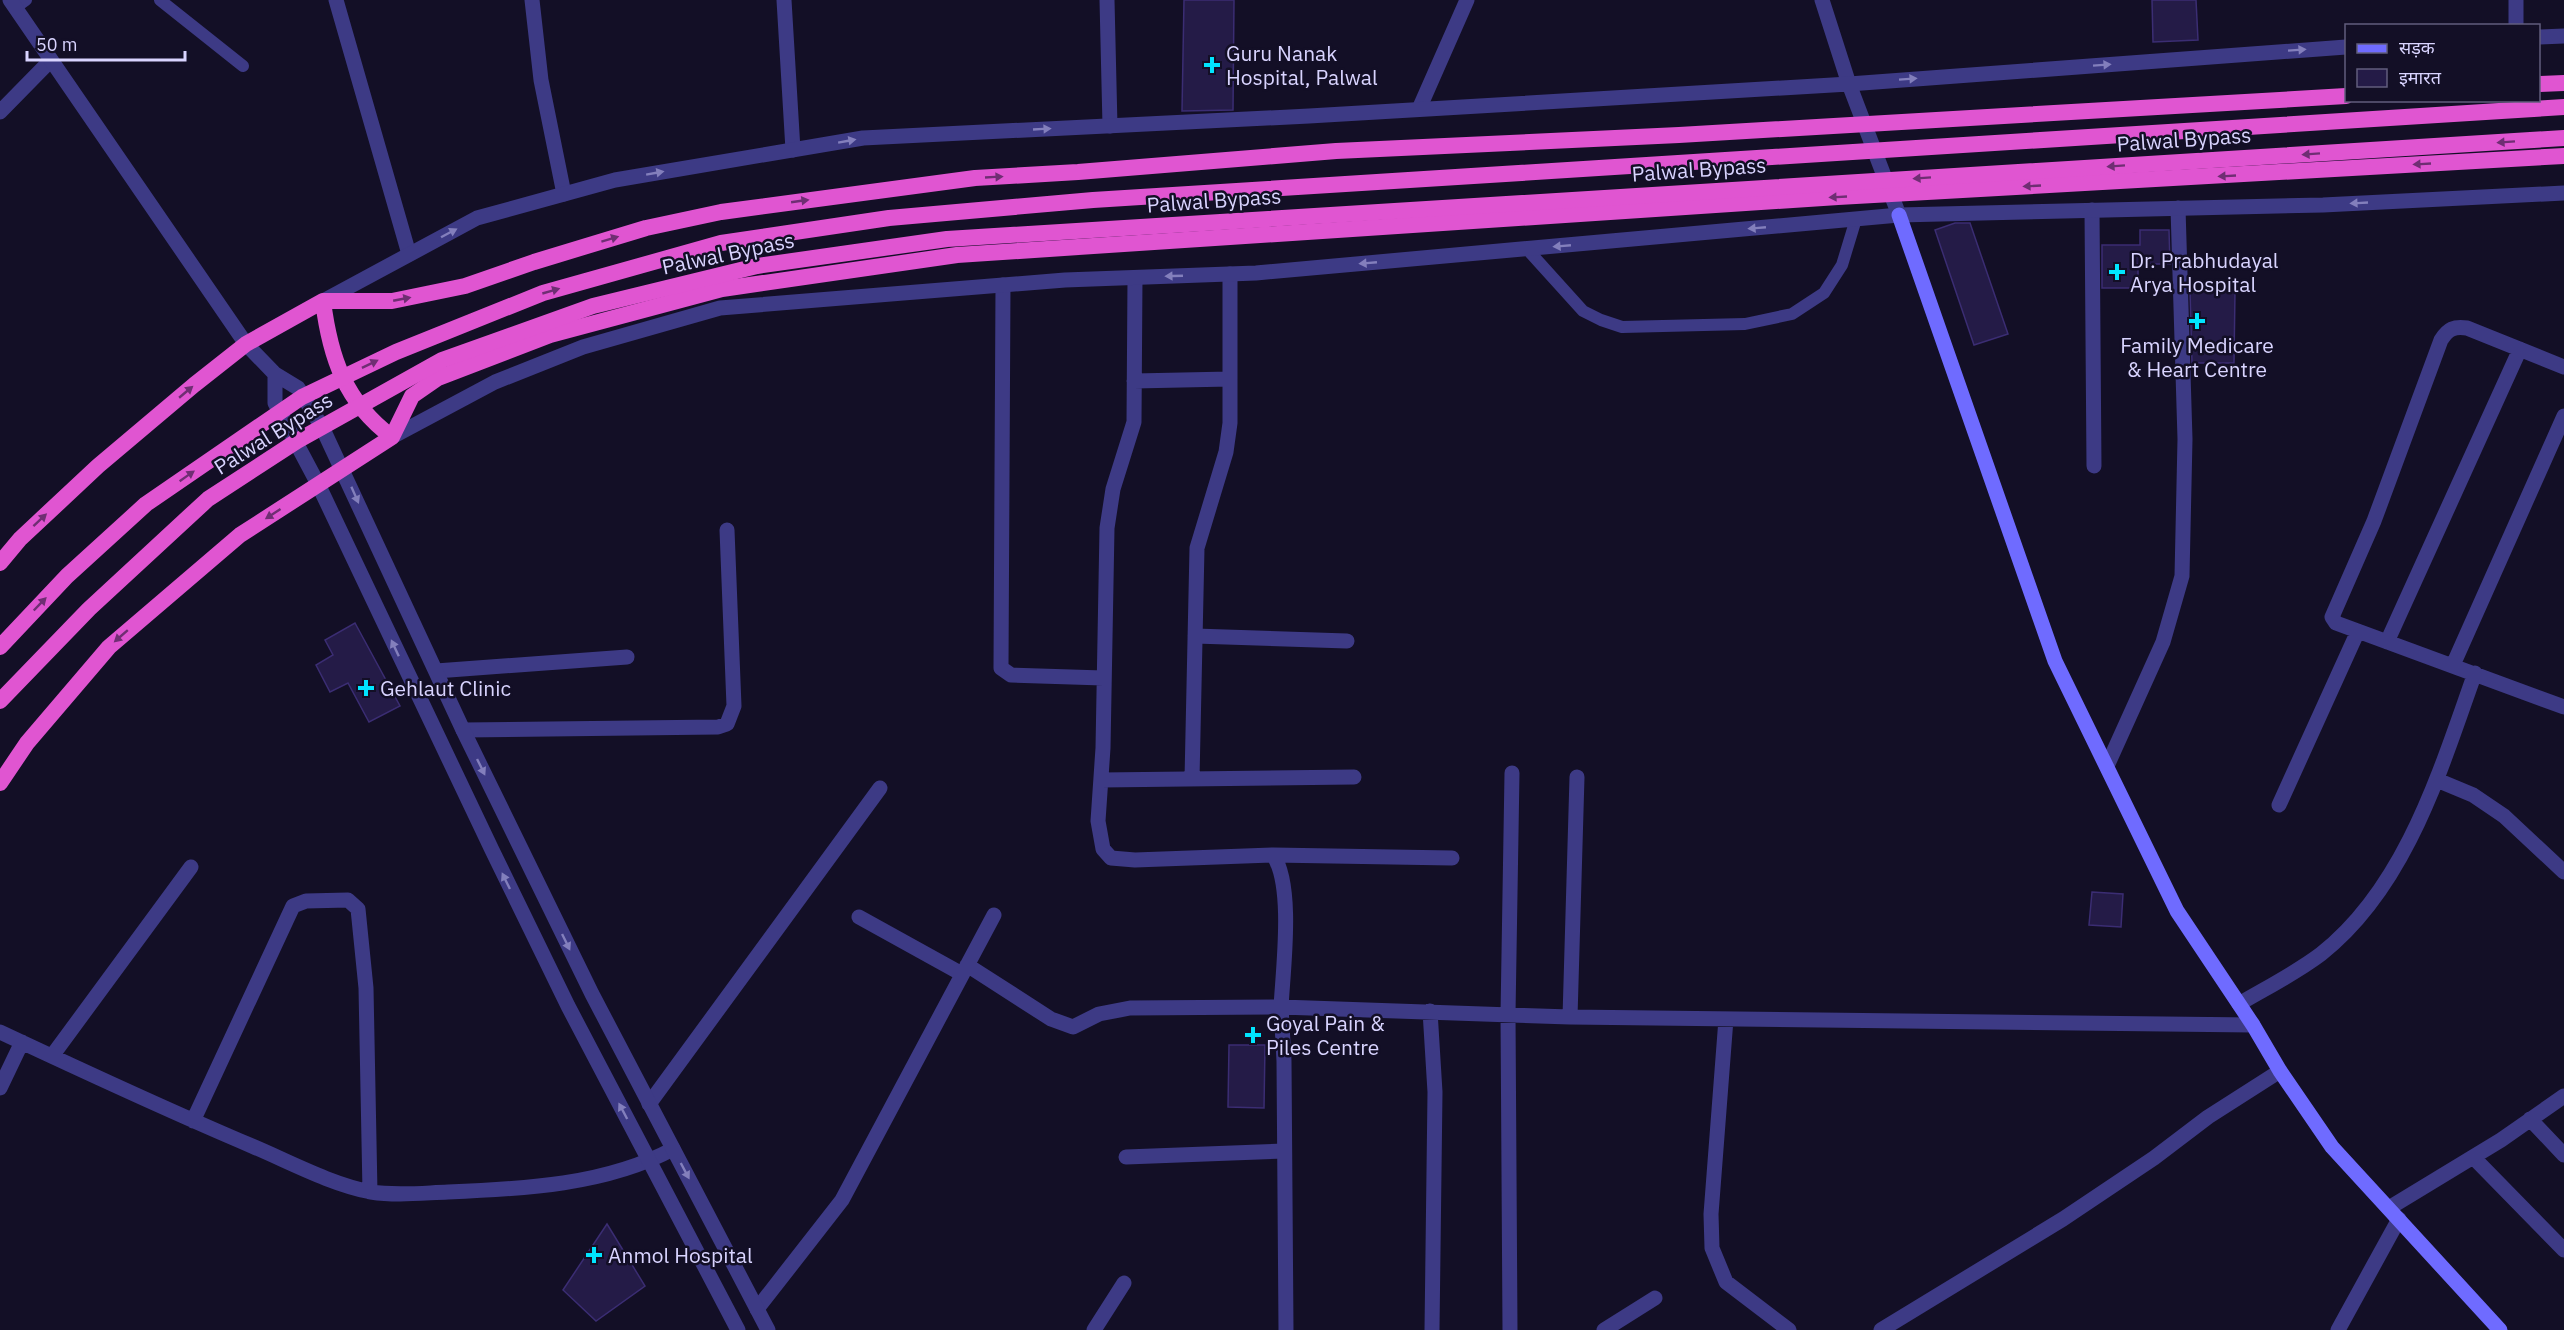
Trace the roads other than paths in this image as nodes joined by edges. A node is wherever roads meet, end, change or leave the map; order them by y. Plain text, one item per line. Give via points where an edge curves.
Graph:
1 (160, 0) edge
2 (336, 0) edge
3 (532, 0) edge
4 (784, 0) edge
5 (1107, 0) edge
6 (1467, 0) edge
7 (1822, 0) edge
8 (2516, 0) edge
9 (17, 3) edge
10 (2516, 24) edge
11 (2564, 36) edge
12 (2540, 37) edge
13 (2345, 47) edge
14 (51, 60) junction
15 (243, 66) dead end
16 (2564, 83) edge
17 (1850, 84) junction
18 (2540, 84) edge
19 (2345, 96) edge
20 (2564, 107) edge
21 (1419, 109) junction
22 (0, 112) edge
23 (1865, 124) junction
24 (1110, 126) junction
25 (2564, 138) edge
26 (793, 150) junction
27 (2564, 156) edge
28 (1888, 187) junction
29 (2564, 193) edge
30 (564, 194) junction
31 (2178, 208) junction
32 (2092, 210) junction
33 (1899, 215) junction
34 (1856, 219) junction
35 (1527, 249) junction
36 (409, 254) junction
37 (1230, 274) junction
38 (1135, 278) junction
39 (1003, 285) junction
40 (323, 301) junction
41 (246, 344) junction
42 (2520, 349) junction
43 (2564, 367) edge
44 (275, 374) junction
45 (1230, 379) junction
46 (1134, 381) junction
47 (2564, 416) edge
48 (322, 427) junction
49 (392, 437) junction
50 (297, 441) junction
51 (2094, 466) dead end
52 (343, 468) junction
53 (318, 484) junction
54 (727, 530) dead end
55 (0, 563) edge
56 (2358, 631) junction
57 (1195, 636) junction
58 (1347, 641) dead end
59 (2387, 642) junction
60 (0, 647) edge
61 (627, 657) dead end
62 (2453, 665) junction
63 (436, 671) junction
64 (2475, 673) junction
65 (1103, 678) junction
66 (0, 701) edge
67 (2564, 707) edge
68 (463, 730) junction
69 (2106, 766) junction
70 (1512, 773) dead end
71 (1354, 777) dead end
72 (1577, 777) dead end
73 (1192, 779) junction
74 (1101, 780) junction
75 (2437, 780) junction
76 (0, 783) edge
77 (880, 788) dead end
78 (2279, 805) dead end
79 (1273, 855) junction
80 (1452, 858) dead end
81 (191, 867) dead end
82 (2564, 872) edge
83 (994, 915) dead end
84 (859, 917) dead end
85 (965, 970) junction
86 (2239, 1004) junction
87 (1281, 1007) junction
88 (1430, 1011) junction
89 (1508, 1014) junction
90 (1570, 1017) junction
91 (1726, 1019) junction
92 (2253, 1025) junction
93 (0, 1032) edge
94 (22, 1042) junction
95 (52, 1056) junction
96 (2280, 1071) junction
97 (0, 1088) edge
98 (2564, 1096) edge
99 (649, 1104) junction
100 (2530, 1119) junction
101 (194, 1121) junction
102 (673, 1149) junction
103 (1284, 1151) junction
104 (2564, 1155) edge
105 (1126, 1157) dead end
106 (2473, 1157) junction
107 (650, 1162) junction
108 (370, 1192) junction
109 (2394, 1214) junction
110 (2564, 1250) edge
111 (1124, 1283) dead end
112 (1655, 1298) dead end
113 (757, 1309) junction
114 (738, 1330) edge
115 (768, 1330) edge
116 (1094, 1330) edge
117 (1286, 1330) edge
118 (1432, 1330) edge
119 (1510, 1330) edge
120 (1604, 1330) edge
121 (1789, 1330) edge
122 (1881, 1330) edge
123 (2338, 1330) edge
124 (2500, 1330) edge

1 - 15 lane
2 - 36 street
3 - 30 street via 541,80
4 - 26 street
5 - 24 street
6 - 21 street
7 - 17 street
8 - 10 street
9 - 14 street
11 - 12 street
17 -> 13 street
14 - 22 street
14 - 41 street
16 - 18 highway
17 - 21 street
17 - 23 street
19 - 23 highway
60 -> 20 highway, Palwal Bypass, bridge via 67,576 146,504 303,397 396,352 543,293 721,243 889,218 1093,200
21 - 24 street
23 - 28 street
40 -> 23 highway via 392,301 465,286 646,228 721,212 975,178 1336,151
26 -> 24 street via 863,138
25 -> 28 highway, Palwal Bypass, bridge
30 -> 26 street via 615,180
27 -> 28 highway
28 - 33 street
28 - 48 highway, Palwal Bypass, bridge via 946,239 757,266 593,306 442,360
28 -> 49 highway via 957,255 722,289 550,335 438,378 412,396
29 -> 31 street
36 -> 30 street via 477,219
31 - 32 street
31 - 69 street via 2185,439 2182,576 2163,642
32 - 33 street
32 - 51 street
33 - 34 street
33 - 69 main road via 2055,661
34 -> 35 street
34 - 35 lane via 1842,265 1824,293 1792,314 1745,324 1622,327 1601,320 1583,311
35 -> 37 street
36 - 40 street
37 -> 38 street
37 - 45 street
38 - 39 street
38 - 46 street
39 - 49 street via 720,308 572,351 495,382
39 - 65 street via 1001,668 1011,675
40 - 41 highway
40 - 49 highway via 327,333 349,394 372,422
41 - 44 street
55 -> 41 highway via 98,466
42 - 43 street
42 - 56 street via 2457,327 2440,339 2374,521 2332,613 2333,622
42 - 59 street
44 - 48 street via 298,388
44 - 50 street via 275,403
45 - 46 street
45 - 57 street via 1226,452 1197,548
46 - 65 street via 1134,422 1113,489 1107,528
47 - 62 street
48 - 50 highway, Palwal Bypass, bridge
48 - 52 street
49 - 52 highway
50 - 53 street
50 - 66 highway, Palwal Bypass, bridge via 208,500 89,609
52 - 53 highway
52 -> 63 street
53 -> 76 highway via 240,535 109,647 27,743
107 -> 53 street via 548,965
54 - 68 street via 734,706 727,724
56 - 59 street
56 - 78 street
57 - 58 street
57 - 73 street
59 - 62 street
61 - 63 street
62 - 64 street
63 - 68 street
64 - 67 street
64 - 75 street
65 - 74 street
68 -> 99 street
69 - 86 main road via 2177,911
70 - 89 street
71 - 73 street
72 - 90 street
73 - 74 street
74 - 79 street via 1098,820 1103,849 1111,858 1182,861
75 - 82 street via 2473,795 2504,816
75 - 86 street via 2397,862 2357,918 2319,955
77 - 99 street
79 - 80 street
79 - 87 street via 1282,869 1284,890
81 - 95 street
83 - 85 street
84 - 85 street
85 - 87 street via 1051,1019 1073,1027 1099,1014 1130,1008
85 - 113 street via 842,1200
86 - 92 main road
87 - 88 street
87 - 103 street
88 - 89 street
88 - 118 street via 1435,1092
89 - 90 street
89 - 119 street
90 - 91 street
91 - 92 street
91 - 121 street via 1711,1214 1712,1248 1726,1281
92 - 96 main road
93 - 94 street
94 - 95 street
94 - 97 street
95 - 101 street
96 - 109 main road via 2332,1147
96 - 122 street via 2063,1220
98 - 100 street
99 - 102 street
100 - 104 street
100 - 106 street
101 - 108 street via 326,1178
101 - 108 street via 293,906 306,901 348,900 358,909 366,988
102 - 107 street
102 -> 113 street
103 - 105 street
103 - 117 street
106 - 109 street
106 - 110 street
107 - 108 street via 534,1186 399,1194
107 - 114 street
109 - 123 street
109 - 124 main road
111 - 116 street
112 - 120 street
113 - 115 street

